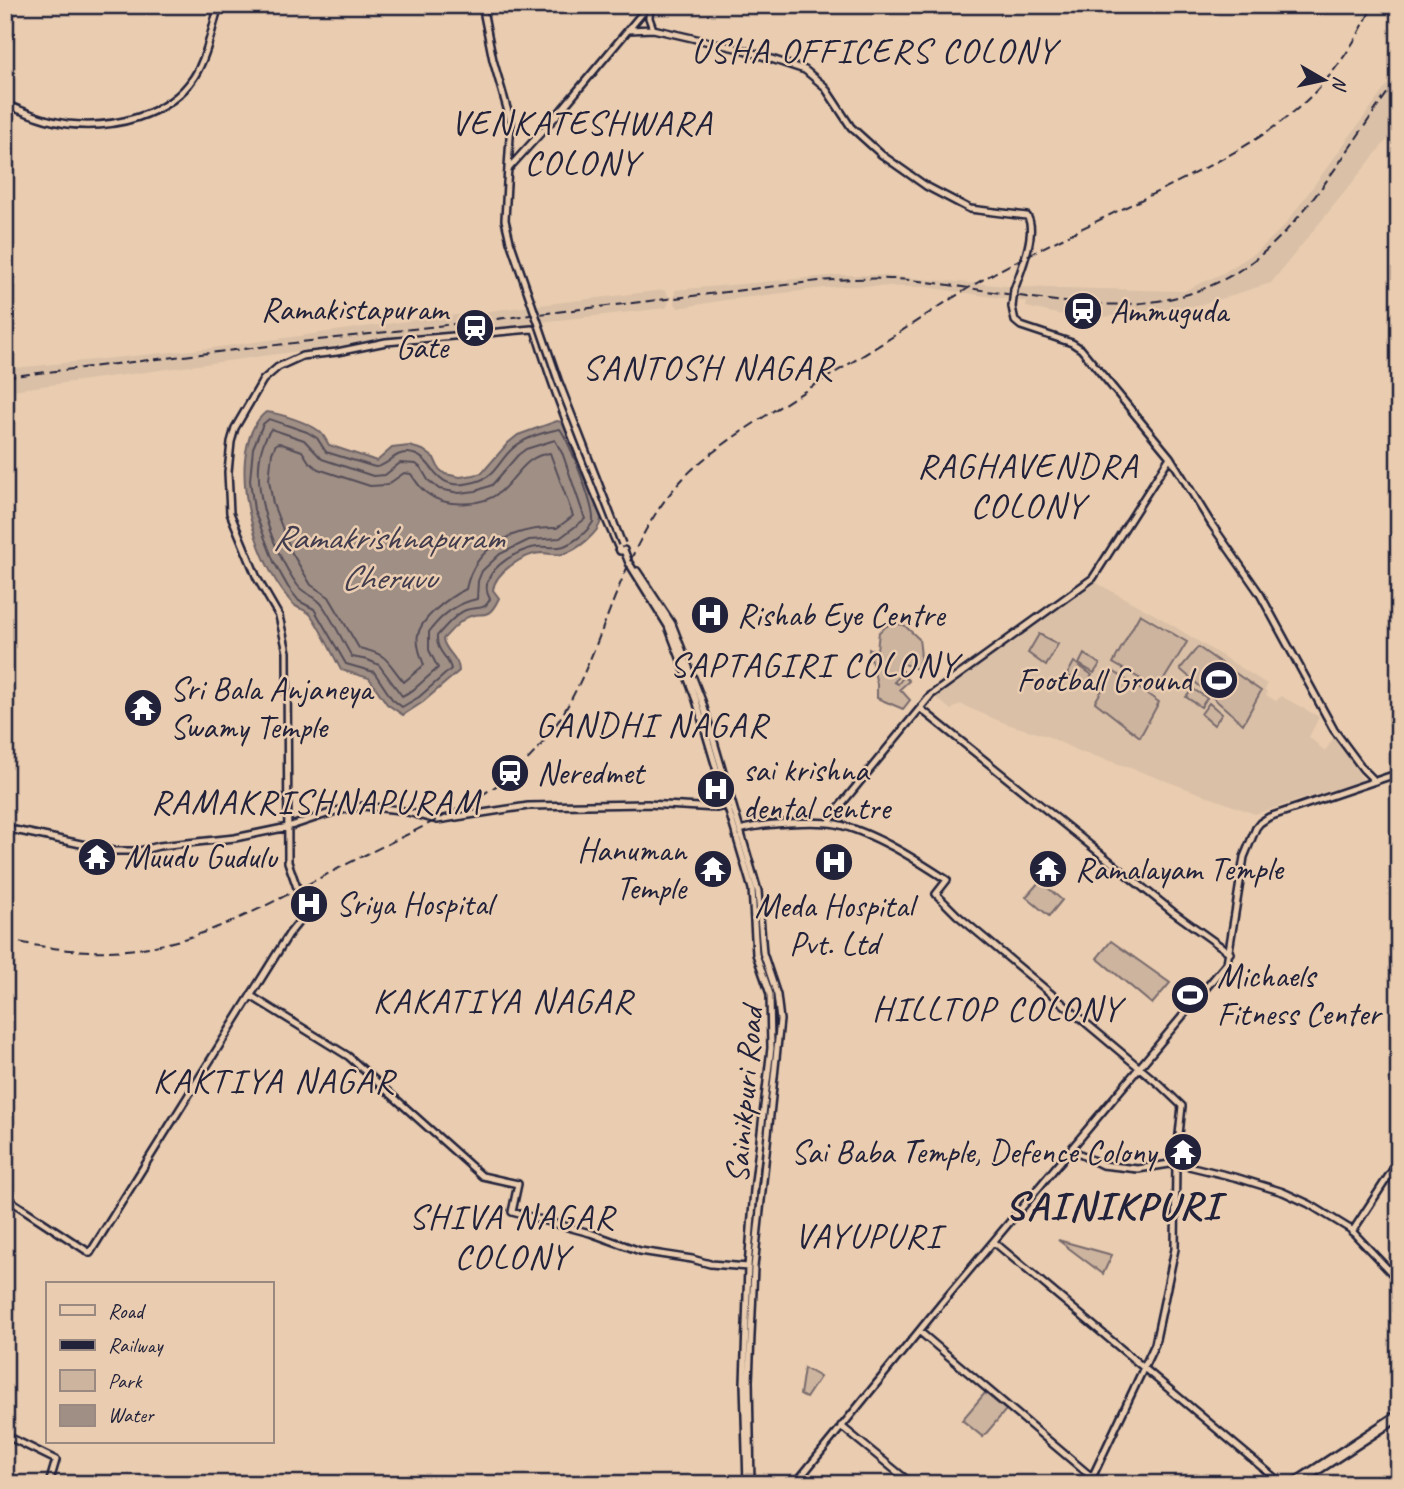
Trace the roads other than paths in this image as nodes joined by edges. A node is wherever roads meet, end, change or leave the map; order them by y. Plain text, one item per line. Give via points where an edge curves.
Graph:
1 (219, 5) edge
2 (482, 5) edge
3 (649, 5) edge
4 (653, 29) junction
5 (629, 30) junction
6 (5, 104) edge
7 (508, 172) junction
8 (1170, 457) junction
9 (624, 551) junction
10 (921, 709) junction
11 (1399, 773) edge
12 (1375, 781) junction
13 (730, 803) junction
14 (828, 823) junction
15 (5, 828) edge
16 (288, 828) junction
17 (740, 830) junction
18 (1230, 953) junction
19 (768, 975) junction
20 (251, 996) junction
21 (1139, 1068) junction
22 (1072, 1150) junction
23 (1399, 1160) edge
24 (1176, 1163) junction
25 (5, 1197) edge
26 (755, 1215) junction
27 (1352, 1232) junction
28 (994, 1242) junction
29 (748, 1267) junction
30 (1399, 1281) edge
31 (919, 1331) junction
32 (1144, 1367) junction
33 (1399, 1416) edge
34 (841, 1426) junction
35 (5, 1435) edge
36 (1090, 1481) edge
37 (50, 1484) edge
38 (749, 1484) edge
39 (795, 1484) edge
40 (912, 1484) edge
41 (1100, 1484) edge
42 (1282, 1484) edge
43 (1291, 1484) edge
44 (1298, 1484) edge

1 - 6 street via 195,77 178,96 145,115 112,123 67,124
2 - 7 street via 511,122
3 - 4 street
3 - 5 street
4 - 5 street
4 - 8 street, bridge via 805,70 824,86 851,127 926,186 970,209 1027,216 1031,224 1014,290 1014,321 1081,349
5 - 7 street
7 - 9 street, bridge via 505,220 510,241
8 - 10 street via 1093,578 931,695
8 - 12 street via 1259,594 1334,730
9 - 13 street, Sainikpuri Road via 673,624 702,701
9 - 16 street via 609,527 533,329 386,342 302,356 278,367 263,380 235,428 228,487 233,522 283,627
10 - 14 street
10 - 18 street via 1172,912
11 - 12 street
12 - 18 street via 1260,823 1243,860
13 - 16 street via 707,807 528,806 437,820 363,806
13 - 17 street, Sainikpuri Road
13 - 19 street, Sainikpuri Road via 752,889 756,954
14 - 17 street
14 - 21 street via 865,834 947,880 936,894 943,901
15 - 16 street via 125,852
16 - 20 street via 288,862 306,913
17 - 19 street, Sainikpuri Road via 758,891 760,938
18 - 21 street via 1221,971
19 - 26 street, Sainikpuri Road via 777,995 780,1020
20 - 25 street via 90,1253
20 - 29 street via 348,1056 482,1177 518,1184 512,1212 640,1251
21 - 22 street
21 - 24 street via 1182,1106
22 - 24 street via 1126,1169
22 - 28 street
23 - 27 street
24 - 27 street via 1283,1192
24 - 32 street via 1175,1249 1155,1344
26 - 29 street, Sainikpuri Road
26 - 38 street, Sainikpuri Road
27 - 30 street
28 - 31 street
28 - 32 street
29 - 38 street, Sainikpuri Road via 744,1383
31 - 34 street
31 - 36 street
32 - 36 street
32 - 42 street
33 - 43 street
33 - 44 street
34 - 39 street
34 - 40 street
35 - 37 street via 57,1460
36 - 41 street

